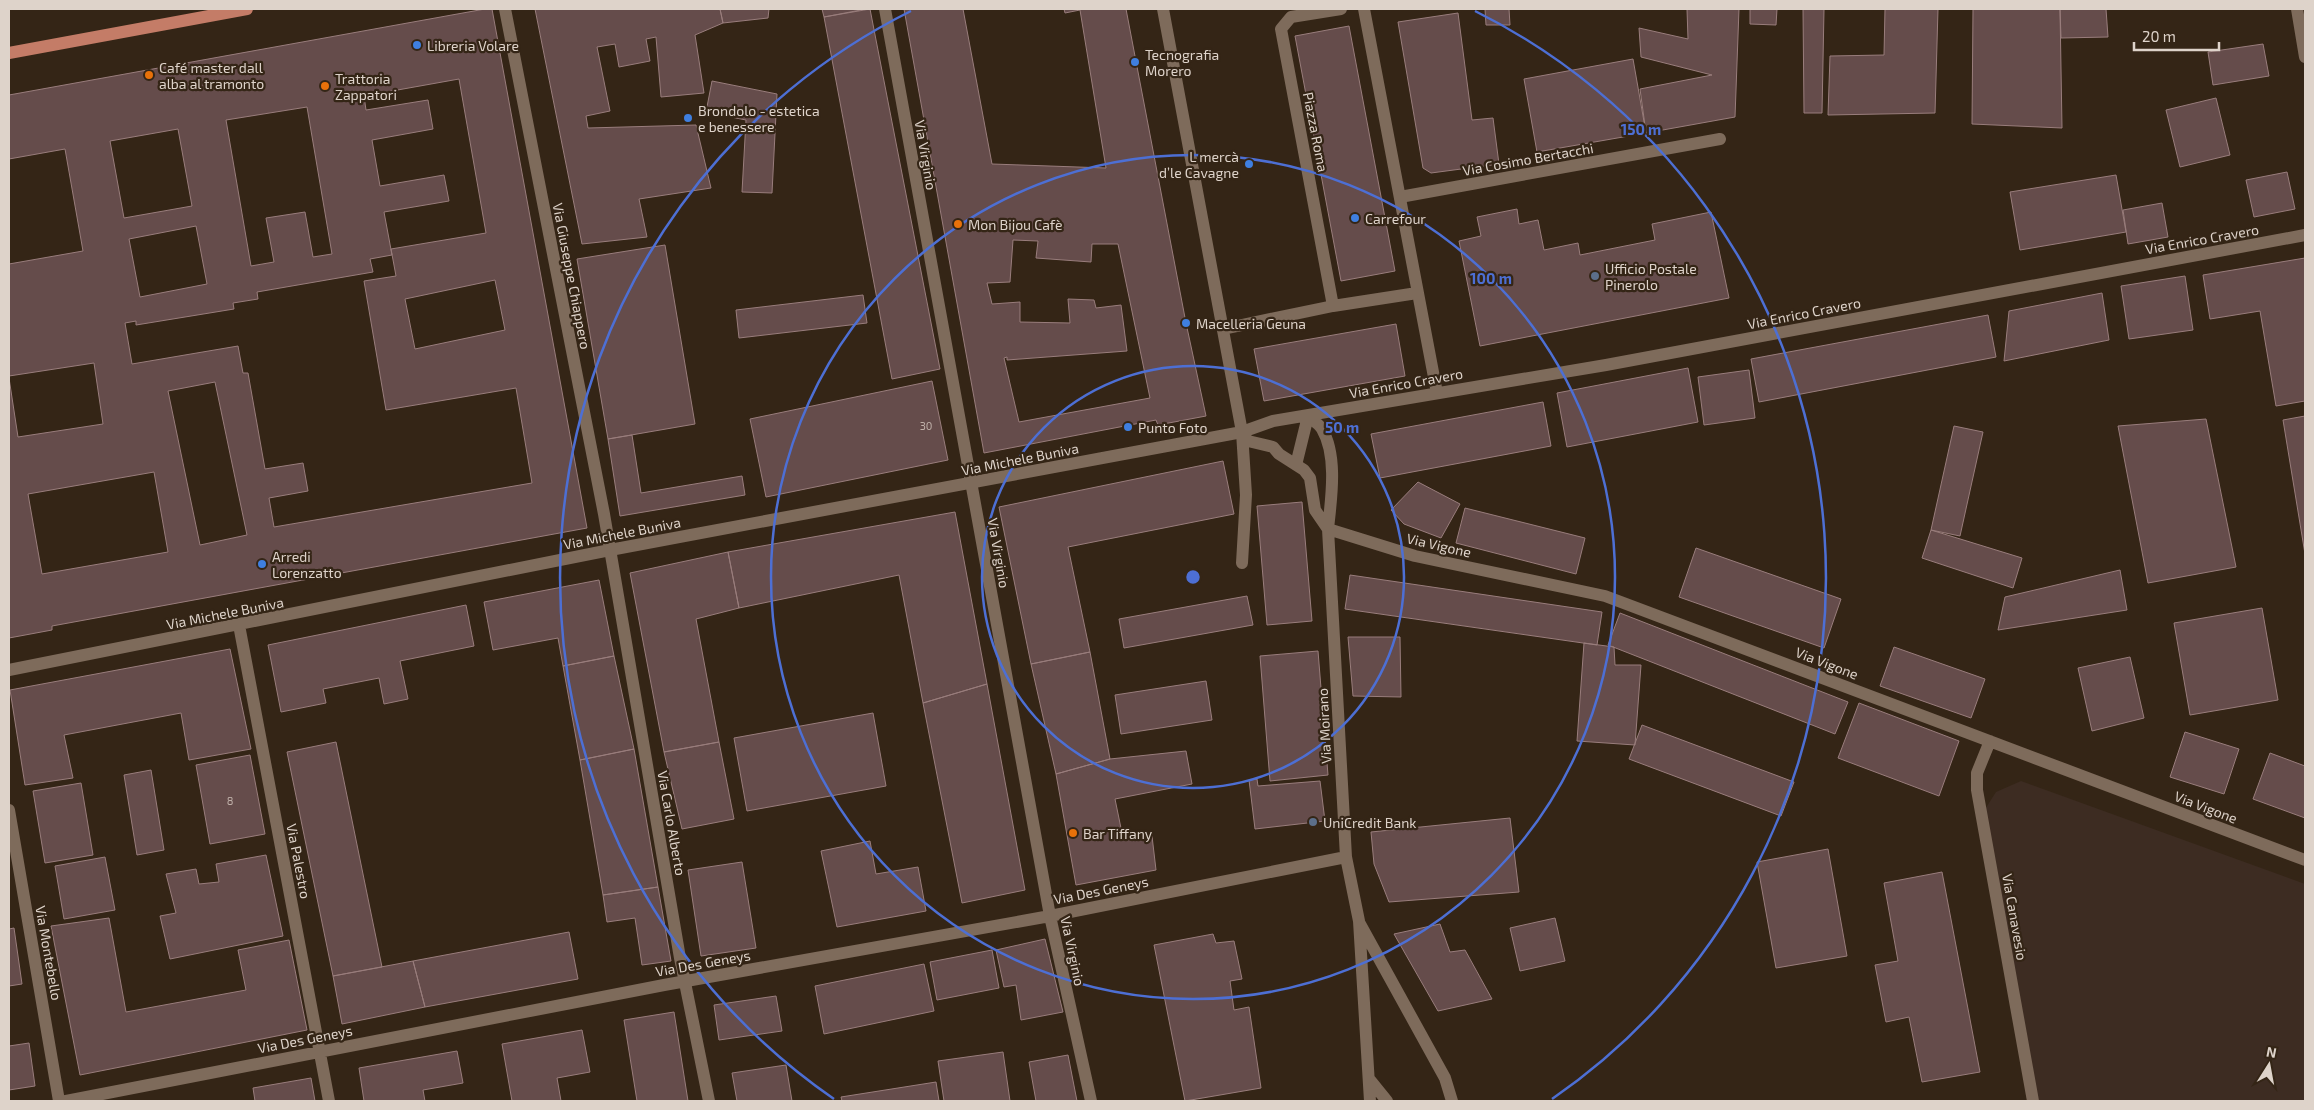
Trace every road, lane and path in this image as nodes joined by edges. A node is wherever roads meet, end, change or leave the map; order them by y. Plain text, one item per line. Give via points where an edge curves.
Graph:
1 (247, 9) edge
2 (505, 9) edge
3 (885, 9) edge
4 (1163, 9) edge
5 (1341, 9) edge
6 (1364, 9) edge
7 (2297, 9) edge
8 (9, 53) edge
9 (2305, 57) edge
10 (1720, 139) dead end
11 (1400, 197) junction
12 (2305, 235) edge
13 (1417, 293) junction
14 (1333, 306) junction
15 (1223, 329) junction
16 (1437, 393) junction
17 (1308, 416) junction
18 (1242, 432) junction
19 (1296, 465) junction
20 (971, 484) junction
21 (1328, 529) junction
22 (610, 550) junction
23 (1242, 563) dead end
24 (239, 625) junction
25 (9, 670) edge
26 (1990, 741) junction
27 (9, 810) edge
28 (1346, 857) junction
29 (2305, 860) edge
30 (1050, 916) junction
31 (1358, 921) junction
32 (685, 982) junction
33 (319, 1051) junction
34 (1370, 1080) junction
35 (59, 1101) edge
36 (66, 1101) edge
37 (329, 1101) edge
38 (709, 1101) edge
39 (1091, 1101) edge
40 (1370, 1101) edge
41 (1387, 1101) edge
42 (1452, 1101) edge
43 (2033, 1101) edge

1 - 8 main road
2 - 22 street, Via Giuseppe Chiappero
3 - 20 street, Via Virginio
4 - 15 street
5 - 14 street, Piazza Roma via 1291,17 1281,29
6 - 11 street
7 - 9 street
10 - 11 street, Via Cosimo Bertacchi
11 - 13 street
12 - 16 street, Via Enrico Cravero via 1606,365
13 - 14 street
13 - 16 street
14 - 15 street
15 - 18 street
16 - 17 street, Via Enrico Cravero
17 - 18 street, Via Michele Buniva via 1273,421
17 - 19 street
17 - 21 street, Via Moirano via 1322,428 1331,462
18 - 19 street, Via Moirano via 1248,441 1273,447
18 - 20 street, Via Michele Buniva
18 - 23 street via 1246,495
19 - 21 street, Via Moirano via 1310,478 1315,510
20 - 22 street, Via Michele Buniva
20 - 30 street, Via Virginio
21 - 26 street, Via Vigone via 1415,556 1605,596
21 - 28 street, Via Moirano
22 - 24 street, Via Michele Buniva
22 - 32 street, Via Carlo Alberto
24 - 25 street, Via Michele Buniva
24 - 33 street, Via Palestro
26 - 29 street, Via Vigone
26 - 43 street, Via Canavesio via 1977,773 1977,790
27 - 35 street, Via Montebello
28 - 30 street, Via Des Geneys
28 - 31 street, Via Moirano
30 - 32 street, Via Des Geneys
30 - 39 street, Via Virginio
31 - 34 street, Via Moirano
31 - 42 street, Via Moirano via 1444,1078
32 - 33 street, Via Des Geneys
32 - 38 street, Via Carlo Alberto
33 - 36 street, Via Des Geneys
33 - 37 street, Via Palestro
34 - 40 street, Via Moirano
34 - 41 street

